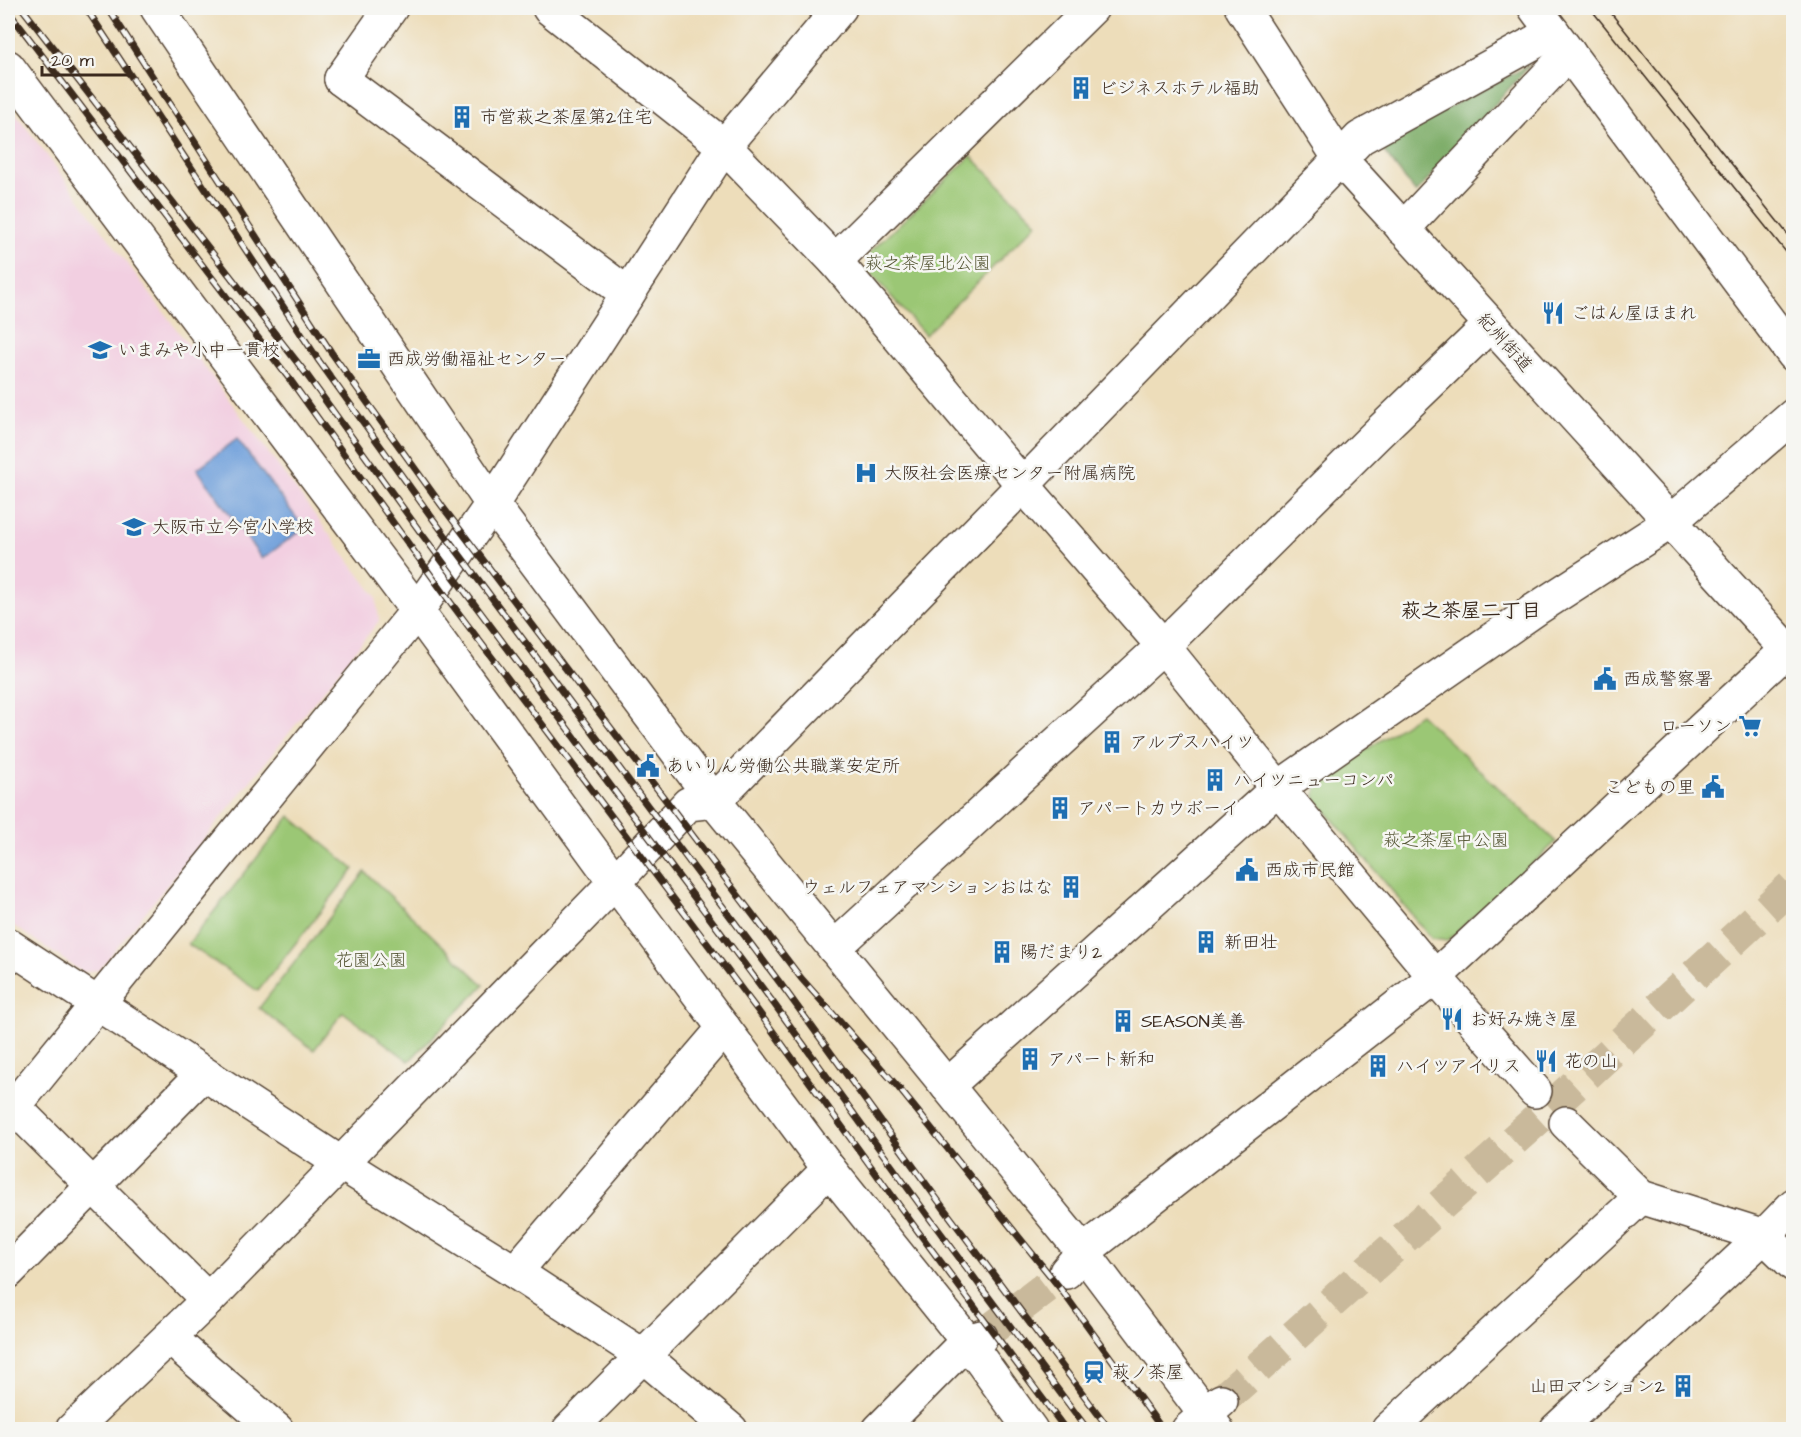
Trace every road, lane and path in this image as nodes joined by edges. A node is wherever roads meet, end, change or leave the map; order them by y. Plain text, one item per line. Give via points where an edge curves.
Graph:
1 (157, 8) edge
2 (391, 8) edge
3 (549, 8) edge
4 (840, 8) edge
5 (1092, 8) edge
6 (1242, 8) edge
7 (1552, 31) edge
8 (8, 67) edge
9 (724, 146) junction
10 (1340, 159) junction
11 (1403, 229) junction
12 (835, 261) junction
13 (627, 294) junction
14 (1490, 325) junction
15 (1794, 356) edge
16 (1794, 415) edge
17 (1023, 485) junction
18 (492, 504) junction
19 (1669, 523) junction
20 (417, 611) junction
21 (1163, 646) junction
22 (1790, 654) edge
23 (1278, 788) junction
24 (714, 801) junction
25 (615, 882) junction
26 (8, 945) edge
27 (834, 948) junction
28 (1435, 977) junction
29 (96, 1003) junction
30 (724, 1028) junction
31 (203, 1074) junction
32 (947, 1086) junction
33 (1535, 1091) dead end
34 (10, 1107) edge
35 (1566, 1123) dead end
36 (342, 1164) junction
37 (829, 1169) junction
38 (94, 1185) junction
39 (1641, 1197) junction
40 (1794, 1205) edge
41 (1764, 1236) junction
42 (1074, 1262) junction
43 (1794, 1265) edge
44 (8, 1272) edge
45 (515, 1272) junction
46 (208, 1300) junction
47 (170, 1338) junction
48 (974, 1339) junction
49 (642, 1355) junction
50 (1208, 1419) edge
51 (72, 1430) edge
52 (277, 1430) edge
53 (569, 1430) edge
54 (731, 1430) edge
55 (879, 1430) edge
56 (1031, 1430) edge
57 (1388, 1430) edge
58 (1556, 1430) edge

1 - 18 street
2 - 13 street via 340,79
3 - 9 street
4 - 9 street
5 - 12 street
6 - 10 street, 紀州街道
7 - 10 street via 1360,138
7 - 11 street
7 - 15 street
8 - 20 street
9 - 12 street
9 - 13 street
10 - 11 street, 紀州街道
10 - 17 street
11 - 14 street, 紀州街道
12 - 17 street
13 - 18 street
14 - 19 street, 紀州街道
14 - 21 street
16 - 19 street
17 - 21 street
17 - 24 street
18 - 20 street
18 - 24 street
19 - 22 street, 紀州街道
19 - 23 street via 1536,609
20 - 25 street
20 - 29 street
21 - 23 street
21 - 27 street
22 - 28 street
23 - 28 street
23 - 32 street
24 - 25 street via 688,804
24 - 27 street
25 - 30 street
25 - 36 street
26 - 29 street
27 - 32 street
28 - 33 street
28 - 42 street
29 - 31 street
29 - 34 street
30 - 37 street
30 - 45 street
31 - 36 street
31 - 38 street
32 - 42 street
34 - 38 street
35 - 39 street
36 - 45 street
36 - 46 street
37 - 48 street
37 - 49 street
38 - 44 street
38 - 46 street
39 - 41 street
39 - 57 street
40 - 41 street
41 - 43 street
41 - 58 street
42 - 50 street
45 - 49 street
46 - 47 street
47 - 51 street
47 - 52 street
48 - 55 street
48 - 56 street
49 - 53 street
49 - 54 street

